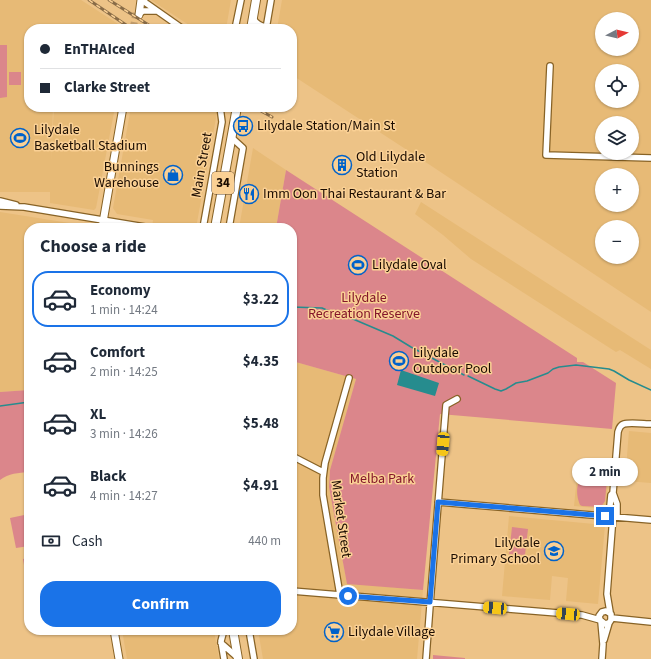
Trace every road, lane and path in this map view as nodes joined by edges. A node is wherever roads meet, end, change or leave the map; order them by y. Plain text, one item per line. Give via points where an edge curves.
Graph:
1 (141, 0) edge
2 (240, 0) edge
3 (256, 0) edge
4 (271, 0) edge
5 (156, 11) junction
6 (138, 14) joint
7 (253, 18) junction
8 (176, 24) edge
9 (236, 24) edge
10 (252, 24) edge
11 (258, 24) edge
12 (267, 24) edge
13 (550, 66) dead end
14 (122, 112) edge
15 (221, 112) edge
16 (236, 112) edge
17 (232, 138) junction
18 (651, 158) edge
19 (0, 201) edge
20 (0, 206) edge
21 (24, 207) junction
22 (103, 220) junction
23 (103, 223) edge
24 (121, 223) edge
25 (204, 223) edge
26 (216, 223) edge
27 (230, 223) edge
28 (349, 378) dead end
29 (457, 399) dead end
30 (651, 424) edge
31 (297, 459) edge
32 (323, 472) junction
33 (438, 502) junction
34 (613, 516) junction
35 (651, 520) edge
36 (297, 591) edge
37 (607, 594) junction
38 (340, 595) junction
39 (430, 602) junction
40 (602, 612) junction
41 (582, 615) junction
42 (610, 618) junction
43 (600, 621) junction
44 (651, 622) edge
45 (115, 635) edge
46 (219, 635) edge
47 (222, 635) edge
48 (234, 635) edge
49 (250, 635) edge
50 (221, 642) junction
51 (603, 644) junction
52 (237, 658) edge
53 (119, 659) edge
54 (224, 659) edge
55 (254, 659) edge
56 (426, 659) edge
57 (602, 659) edge

1 - 5 street
1 - 6 main road
2 - 9 street
3 - 7 highway
4 - 12 street
5 - 6 street via 143,11
5 - 8 street
7 - 10 highway
7 - 11 street
13 - 18 street via 546,155
14 - 22 main road
15 - 25 street, Main Street via 222,122
16 - 17 highway, 34
17 - 26 highway, 34
17 - 27 street via 243,148
19 - 21 street
20 - 21 street
21 - 22 street
22 - 23 main road
22 - 24 street
28 - 32 street, Market Street
29 - 33 street via 446,405
30 - 34 street via 626,423 619,428 613,493 617,504
31 - 32 street
32 - 38 street, Market Street via 323,495
33 - 34 street
33 - 39 street
34 - 35 street
34 - 37 street
36 - 38 street
37 - 40 street
37 - 42 street
38 - 39 street
39 - 41 street
39 - 56 street
40 - 41 street
40 - 42 street via 606,611
40 - 43 street via 599,616
41 - 43 street
42 - 43 street via 605,624
42 - 44 street
42 - 51 street
43 - 51 street
45 - 53 main road
46 - 50 street
47 - 50 street
48 - 52 highway
49 - 55 street
50 - 52 street
50 - 54 street
51 - 57 street

